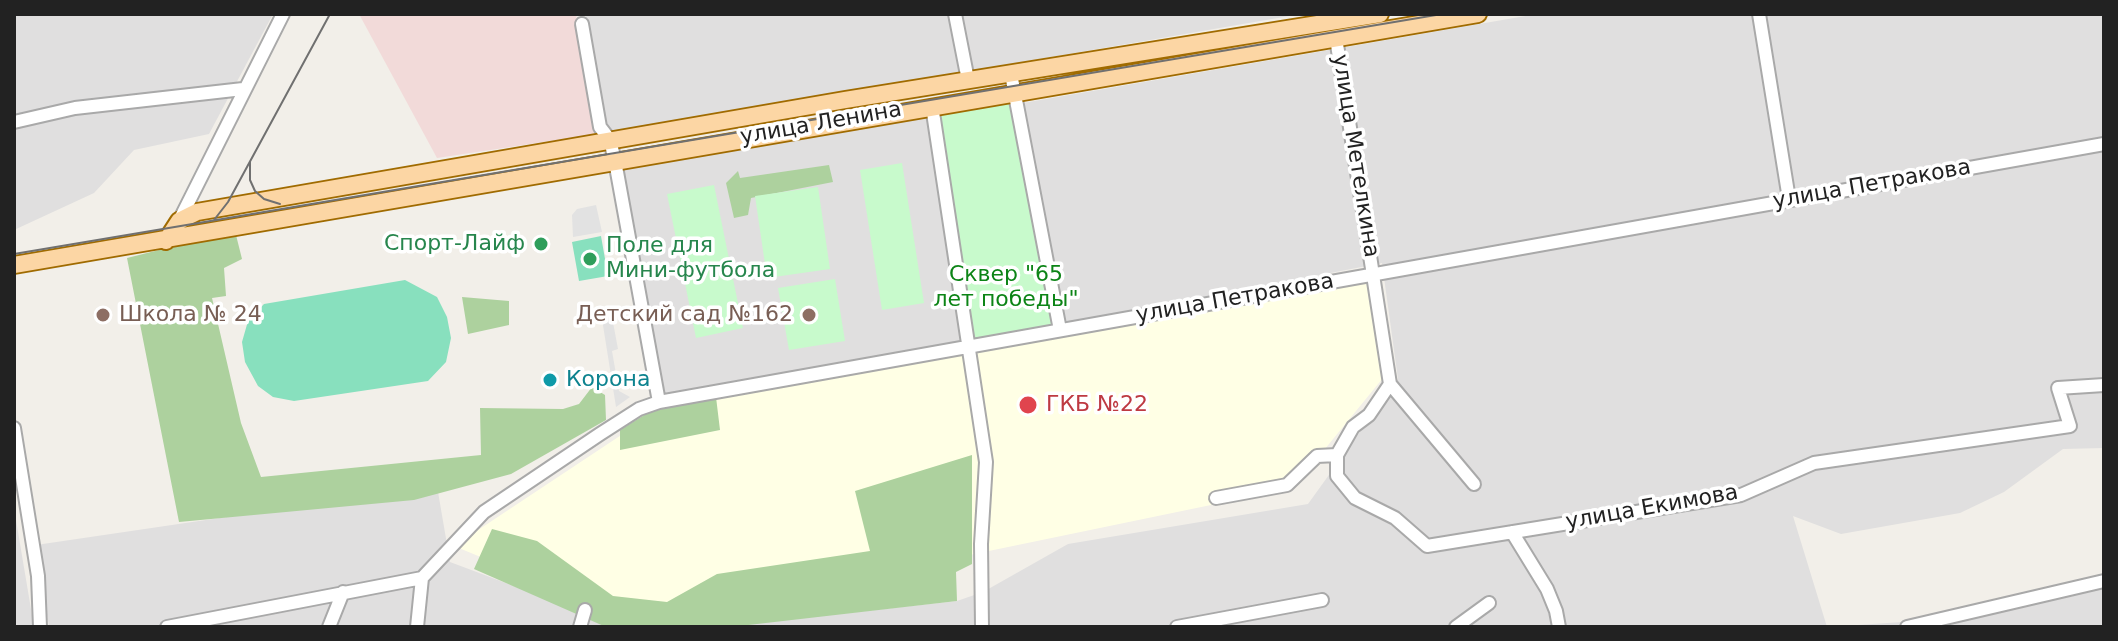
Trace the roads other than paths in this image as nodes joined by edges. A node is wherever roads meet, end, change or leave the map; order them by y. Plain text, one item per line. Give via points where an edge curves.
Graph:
1 (283, 14) edge
2 (955, 14) edge
3 (1380, 14) edge
4 (1478, 14) edge
5 (1759, 14) edge
6 (582, 24) dead end
7 (1336, 38) junction
8 (1011, 74) junction
9 (968, 80) junction
10 (243, 89) junction
11 (1015, 93) junction
12 (932, 106) junction
13 (14, 122) edge
14 (610, 140) junction
15 (2104, 144) edge
16 (615, 161) junction
17 (195, 187) junction
18 (1789, 199) junction
19 (209, 210) junction
20 (179, 221) junction
21 (166, 241) junction
22 (14, 265) edge
23 (1375, 273) junction
24 (1060, 330) junction
25 (969, 346) junction
26 (1390, 384) junction
27 (2104, 385) edge
28 (659, 402) junction
29 (14, 428) edge
30 (1337, 455) junction
31 (1474, 484) dead end
32 (1216, 498) dead end
33 (20, 508) edge
34 (1512, 532) junction
35 (422, 578) junction
36 (2104, 581) edge
37 (343, 592) junction
38 (1322, 600) dead end
39 (1489, 603) dead end
40 (585, 610) dead end
41 (200, 624) edge
42 (40, 627) edge
43 (167, 627) edge
44 (329, 627) edge
45 (417, 627) edge
46 (580, 627) edge
47 (982, 627) edge
48 (1177, 627) edge
49 (1456, 627) edge
50 (1559, 627) edge
51 (1907, 627) edge

1 - 10 street
2 - 9 street
3 - 8 main road, улица Ленина
4 - 7 main road, улица Ленина
5 - 18 street
6 - 14 street via 600,127
7 - 11 main road, улица Ленина
7 - 23 street, улица Метелкина
8 - 9 main road, улица Ленина
8 - 11 street
9 - 14 main road, улица Ленина
10 - 13 street via 90,106
10 - 17 street
11 - 12 main road, улица Ленина
11 - 24 street
12 - 16 main road, улица Ленина
12 - 25 street
14 - 16 street
14 - 19 main road, улица Ленина
15 - 18 street, улица Петракова
16 - 21 main road, улица Ленина
16 - 28 street
17 - 19 street
17 - 20 street
18 - 23 street, улица Петракова
19 - 20 main road, улица Ленина
20 - 21 main road
21 - 22 main road, улица Ленина
23 - 24 street, улица Петракова
23 - 26 street, улица Метелкина
24 - 25 street, улица Петракова
25 - 28 street, улица Петракова
25 - 47 street via 986,462
26 - 30 street
26 - 31 street
27 - 34 street, улица Екимова via 2058,388 2070,426 1814,463 1741,495
28 - 35 street, улица Петракова via 639,409 484,512
29 - 33 street
30 - 32 street via 1317,456 1287,485
30 - 34 street, улица Екимова via 1337,476 1355,498 1395,518 1427,546
33 - 42 street via 38,576
34 - 50 street via 1547,589
35 - 37 street
35 - 45 street
36 - 51 street
37 - 41 street
37 - 44 street
38 - 48 street
39 - 49 street
40 - 46 street
41 - 43 street

